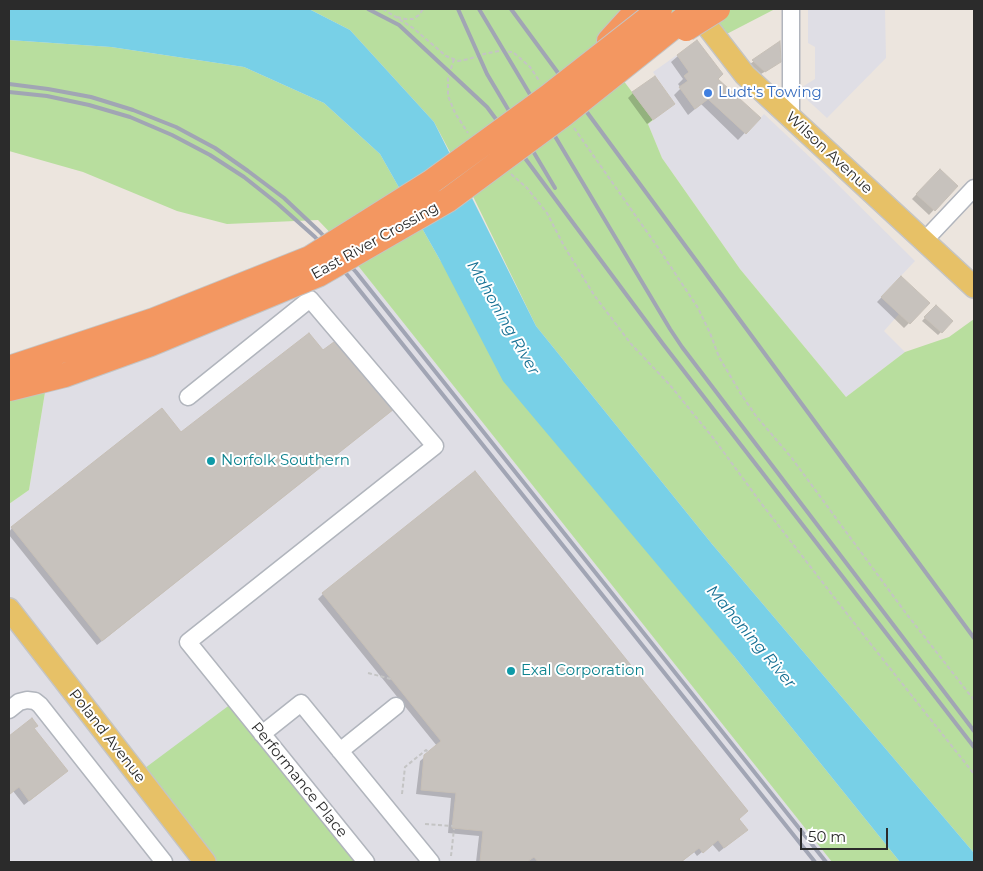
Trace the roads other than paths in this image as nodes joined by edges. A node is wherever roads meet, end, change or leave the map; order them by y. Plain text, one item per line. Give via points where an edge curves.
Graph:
1 (638, 9) edge
2 (660, 9) edge
3 (695, 9) edge
4 (718, 9) edge
5 (792, 9) edge
6 (620, 69) junction
7 (580, 72) junction
8 (791, 118) junction
9 (974, 188) edge
10 (924, 241) junction
11 (974, 287) edge
12 (9, 368) edge
13 (48, 374) dead end
14 (9, 389) edge
15 (188, 397) dead end
16 (9, 609) edge
17 (396, 706) dead end
18 (9, 710) edge
19 (262, 734) junction
20 (340, 751) junction
21 (164, 862) edge
22 (205, 862) edge
23 (366, 862) edge
24 (431, 862) edge

1 - 7 highway, bridge
2 - 7 highway, East River Crossing, bridge
3 - 6 highway, East River Crossing, bridge
3 - 8 main road, Wilson Avenue via 745,75
4 - 6 highway, bridge
5 - 8 street
6 - 14 highway, East River Crossing, bridge via 448,200 318,275 151,344 65,375
7 - 12 highway, East River Crossing, bridge via 431,182 310,258 154,320
8 - 10 main road, Wilson Avenue
9 - 10 street
10 - 11 main road, Wilson Avenue
13 - 14 street
15 - 19 street, Performance Place via 310,299 435,446 188,642
16 - 22 main road, Poland Avenue
17 - 20 street
18 - 21 street via 27,700 40,705
19 - 20 street via 301,703
19 - 23 street, Performance Place
20 - 24 street

